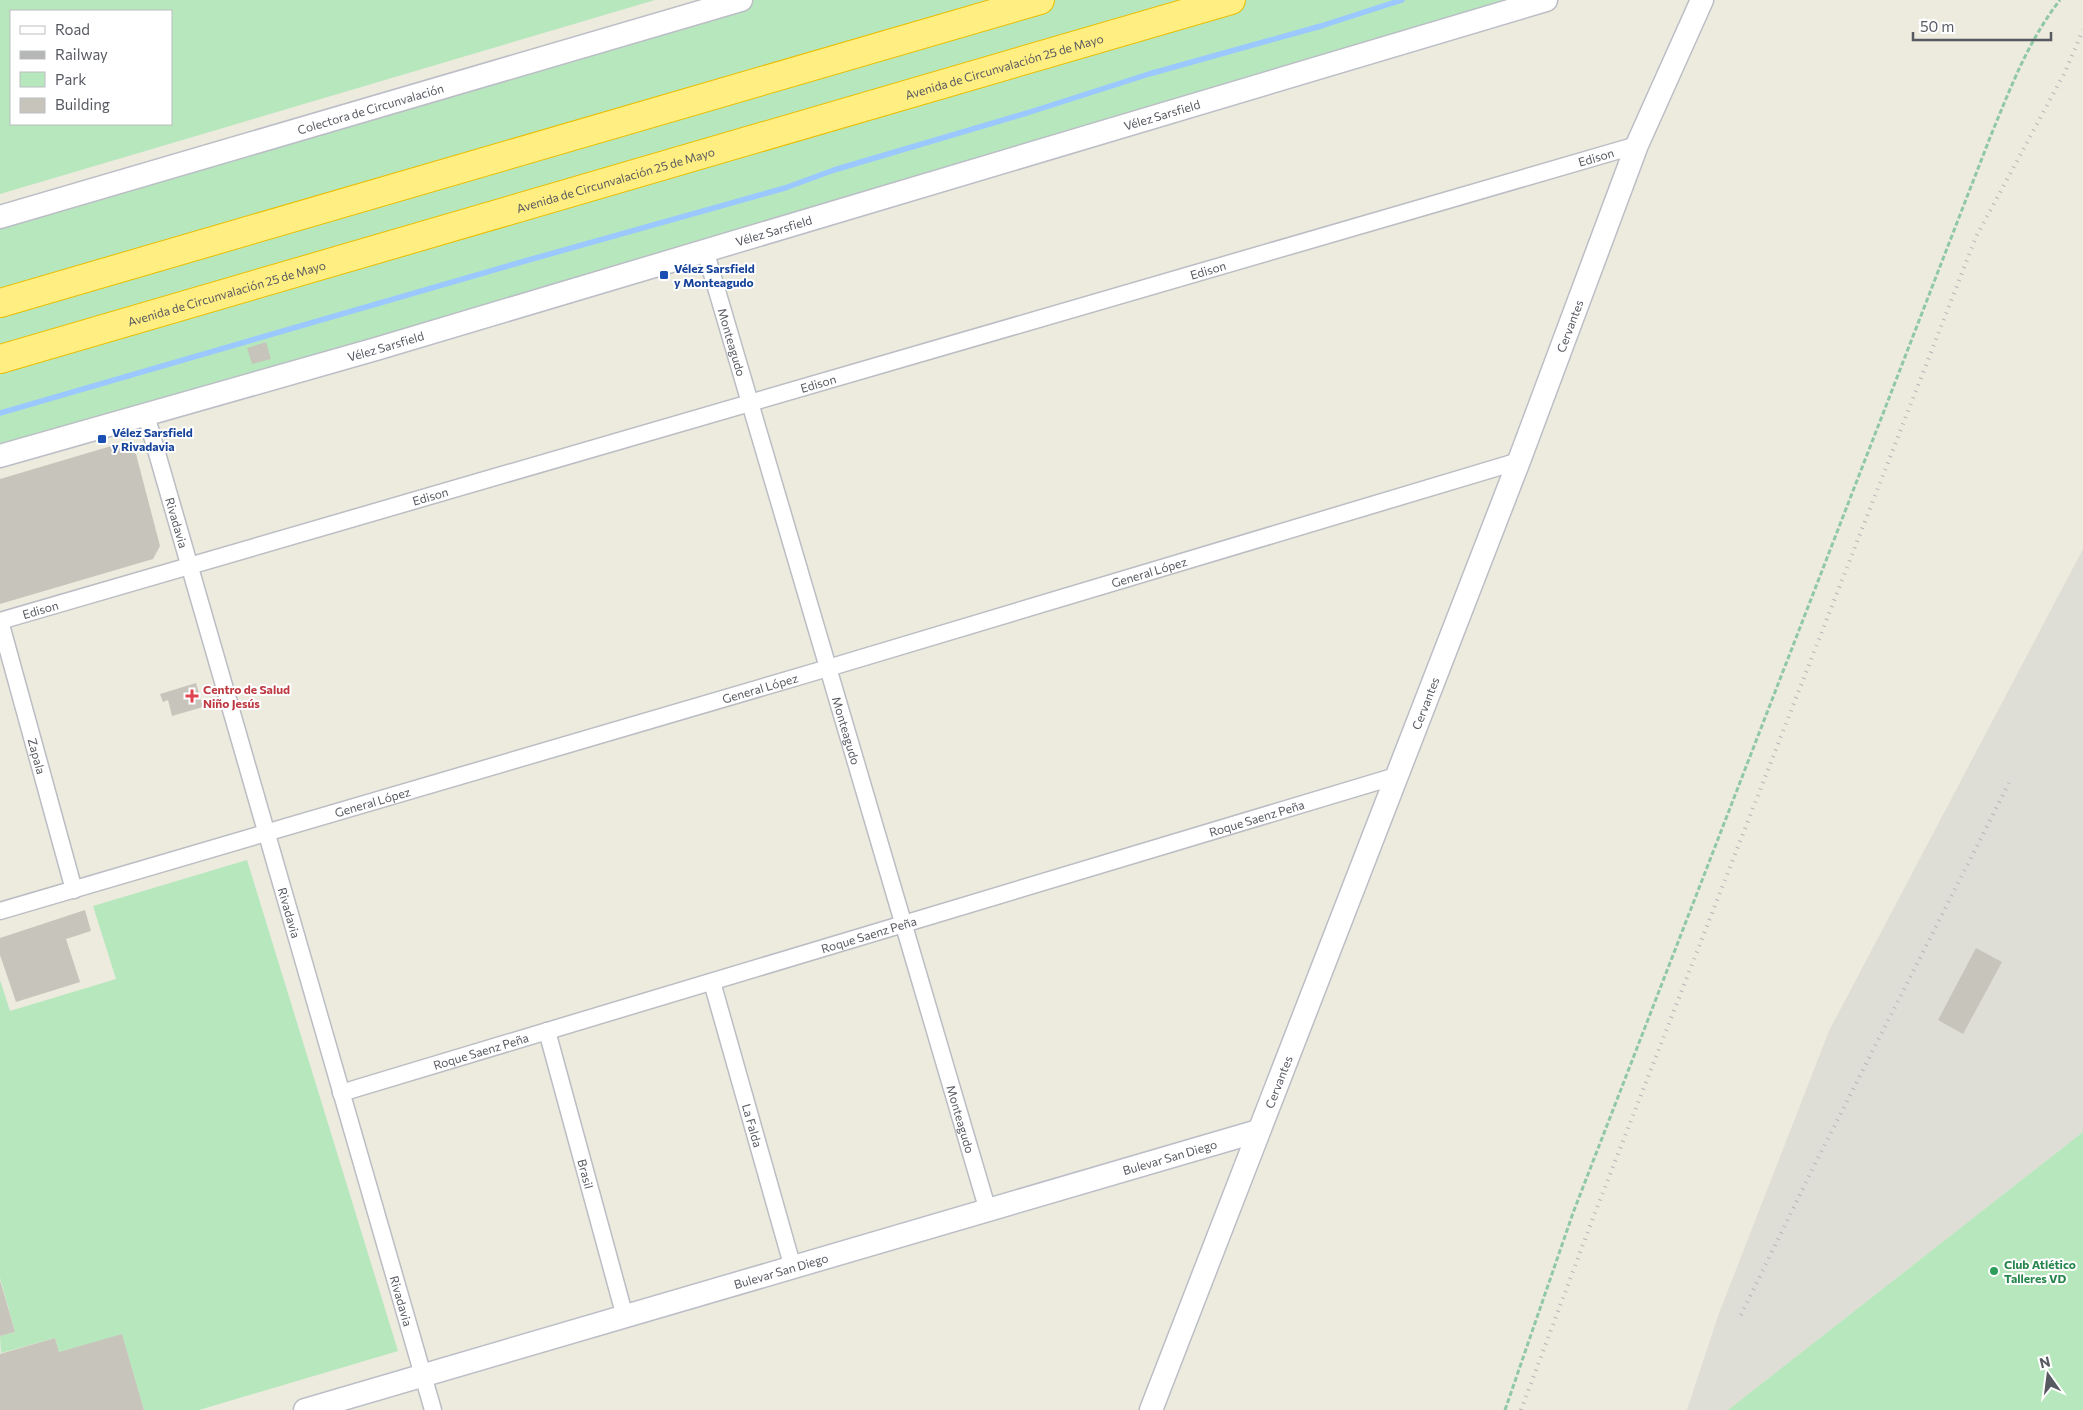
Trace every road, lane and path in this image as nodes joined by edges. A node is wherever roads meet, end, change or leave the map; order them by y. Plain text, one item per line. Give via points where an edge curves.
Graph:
1 (741, 0) edge
2 (1040, 0) edge
3 (1231, 0) edge
4 (1546, 0) edge
5 (1702, 0) edge
6 (2060, 0) edge
7 (1637, 145) junction
8 (0, 216) edge
9 (705, 250) junction
10 (0, 303) edge
11 (0, 359) edge
12 (750, 402) junction
13 (146, 415) junction
14 (0, 456) edge
15 (1519, 461) junction
16 (190, 566) junction
17 (0, 621) edge
18 (828, 668) junction
19 (1396, 776) junction
20 (267, 834) junction
21 (74, 890) junction
22 (0, 911) edge
23 (904, 924) junction
24 (712, 982) junction
25 (548, 1031) junction
26 (342, 1093) junction
27 (1258, 1132) junction
28 (988, 1211) junction
29 (793, 1268) junction
30 (625, 1317) junction
31 (423, 1376) junction
32 (305, 1410) edge
33 (433, 1410) edge
34 (1151, 1410) edge
35 (1506, 1410) edge

1 - 8 street, Colectora de Circunvalación
2 - 10 highway
3 - 11 highway, Avenida de Circunvalación 25 de Mayo
4 - 9 street, Vélez Sarsfield
5 - 7 street, Cervantes
6 - 35 path via 2027,50 1991,135 1594,1158
7 - 12 street, Edison
7 - 15 street, Cervantes
9 - 12 street, Monteagudo
9 - 13 street, Vélez Sarsfield
12 - 16 street, Edison
12 - 18 street, Monteagudo
13 - 14 street, Vélez Sarsfield
13 - 16 street, Rivadavia
15 - 18 street, General López
15 - 19 street, Cervantes
16 - 17 street, Edison
16 - 20 street, Rivadavia
17 - 21 street, Zapala
18 - 20 street, General López
18 - 23 street, Monteagudo
19 - 23 street, Roque Saenz Peña
19 - 27 street, Cervantes
20 - 21 street, General López
20 - 26 street, Rivadavia
21 - 22 street, General López
23 - 24 street, Roque Saenz Peña
23 - 28 street, Monteagudo
24 - 25 street, Roque Saenz Peña
24 - 29 street, La Falda
25 - 26 street, Roque Saenz Peña
25 - 30 street, Brasil
26 - 31 street, Rivadavia
27 - 28 street, Bulevar San Diego
27 - 34 street, Cervantes
28 - 29 street, Bulevar San Diego
29 - 30 street, Bulevar San Diego
30 - 31 street, Bulevar San Diego
31 - 32 street, Bulevar San Diego
31 - 33 street, Rivadavia

